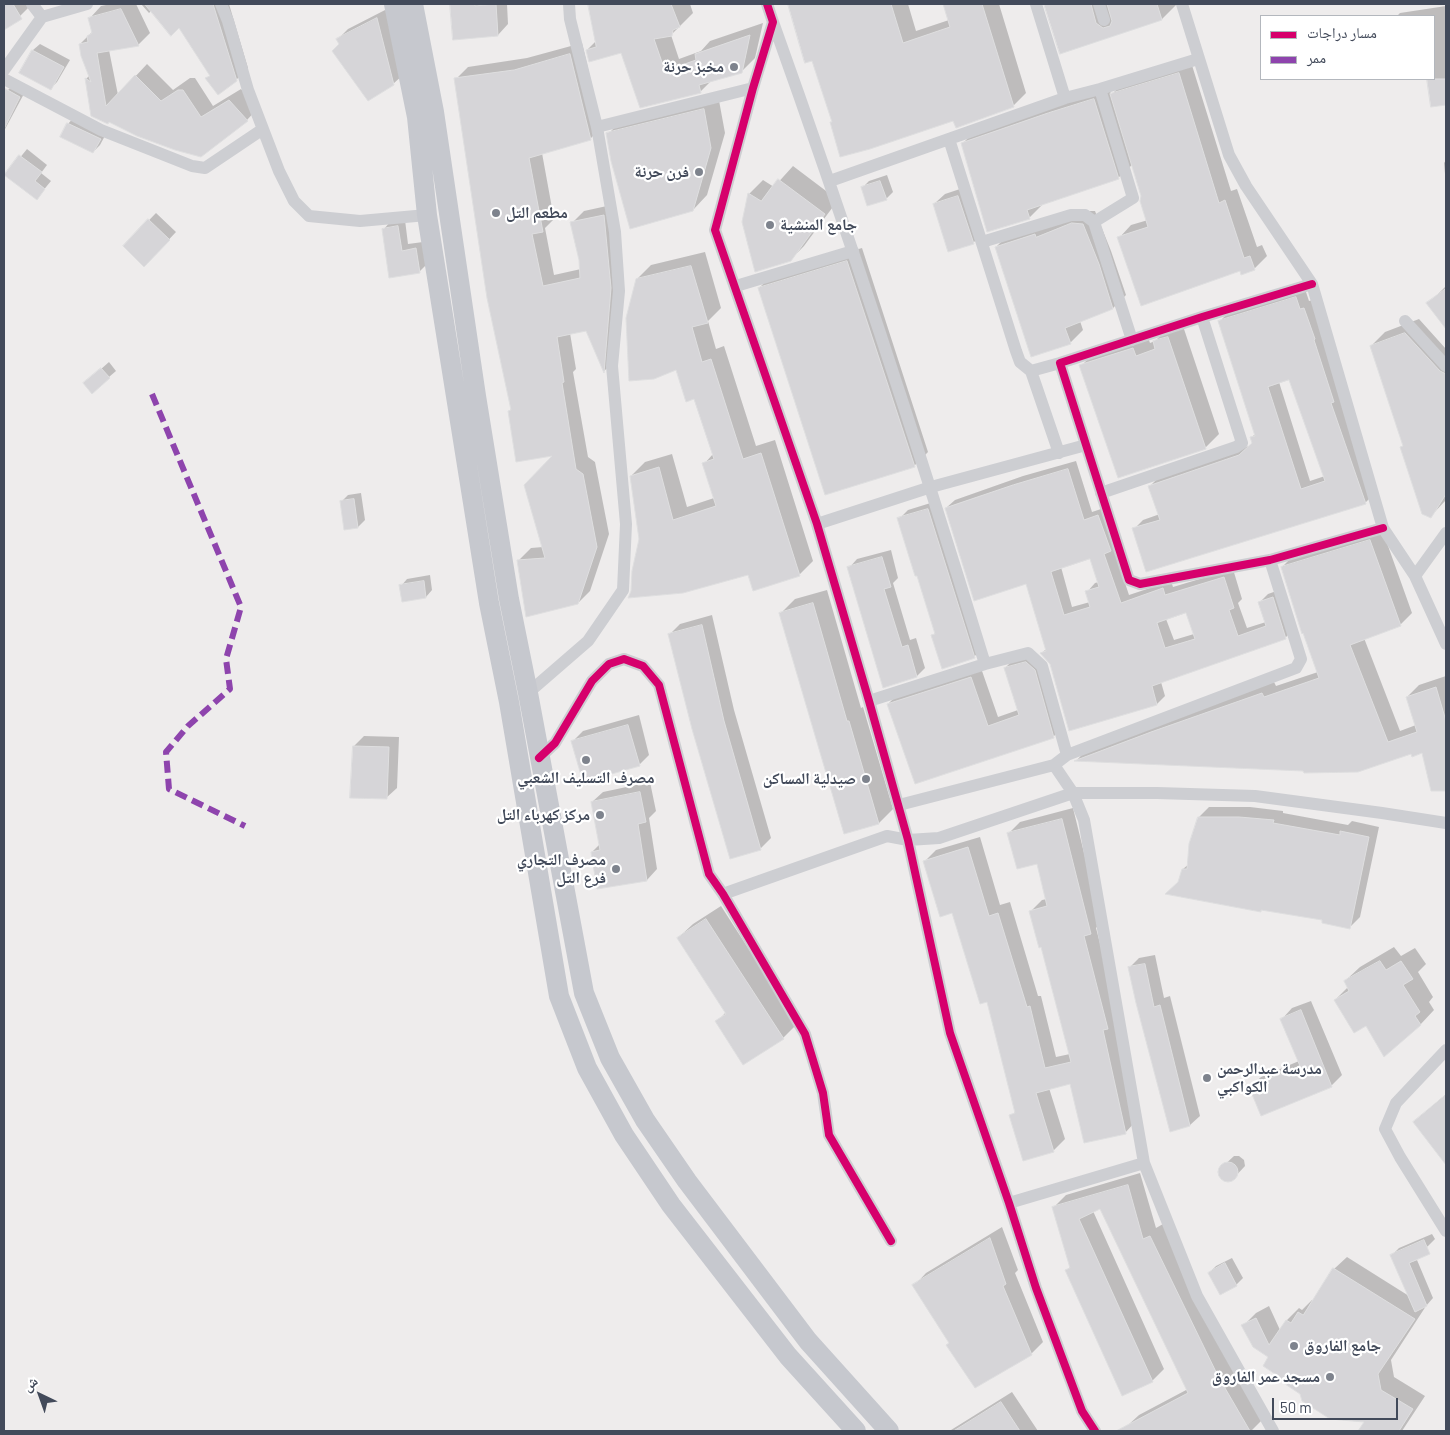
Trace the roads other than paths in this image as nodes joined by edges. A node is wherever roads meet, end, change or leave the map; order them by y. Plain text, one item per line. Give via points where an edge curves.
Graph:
1 (32, 4) edge
2 (87, 4) edge
3 (221, 4) edge
4 (394, 4) edge
5 (413, 4) edge
6 (569, 4) edge
7 (767, 4) edge
8 (1036, 4) edge
9 (1099, 4) edge
10 (1182, 4) edge
11 (42, 17) junction
12 (1104, 20) dead end
13 (773, 22) junction
14 (1198, 59) junction
15 (4, 70) edge
16 (4, 79) edge
17 (753, 88) junction
18 (1100, 90) junction
19 (1066, 98) junction
20 (597, 127) junction
21 (263, 129) junction
22 (949, 139) junction
23 (830, 181) junction
24 (427, 216) junction
25 (1094, 222) junction
26 (982, 242) junction
27 (853, 251) junction
28 (1312, 284) junction
29 (736, 286) junction
30 (1202, 317) junction
31 (1405, 321) dead end
32 (1132, 340) junction
33 (1060, 363) junction
34 (1446, 366) edge
35 (1031, 371) junction
36 (1086, 445) junction
37 (1059, 453) junction
38 (931, 487) junction
39 (1101, 493) junction
40 (817, 524) junction
41 (1383, 528) junction
42 (1446, 533) edge
43 (1270, 560) junction
44 (1415, 576) junction
45 (1446, 644) edge
46 (985, 664) junction
47 (528, 693) junction
48 (869, 701) junction
49 (1067, 755) junction
50 (540, 758) junction
51 (1054, 765) junction
52 (1073, 793) junction
53 (899, 805) junction
54 (1446, 823) edge
55 (908, 840) junction
56 (723, 894) junction
57 (1446, 1050) edge
58 (1144, 1163) junction
59 (1009, 1203) junction
60 (1446, 1231) edge
61 (891, 1241) dead end
62 (856, 1431) edge
63 (889, 1431) edge
64 (1095, 1431) edge
65 (1273, 1431) edge

1 - 11 street
2 - 11 street
3 - 21 street
4 - 24 main road via 417,117
5 - 47 main road via 434,112 507,589
6 - 20 street
7 - 13 street
8 - 19 street
9 - 12 street
10 - 14 street
11 - 15 street
13 - 17 street
13 - 23 street
14 - 18 street
14 - 28 street via 1229,155
16 - 21 street via 101,130 192,166 205,168
17 - 20 street
17 - 29 street via 715,230
18 - 19 street
18 - 25 street via 1133,198
19 - 22 street
20 - 47 street via 615,232 619,291 612,366 626,524 623,590 588,641
21 - 24 street via 294,202 309,216 360,221
22 - 23 street
22 - 26 street
23 - 27 street
24 - 62 main road via 489,603 510,702 559,996 587,1068 624,1134 670,1205 788,1356
25 - 26 street via 1086,215 1071,215
25 - 32 street
26 - 35 street via 1020,362
27 - 29 street
27 - 38 street
28 - 30 street
28 - 41 street
29 - 40 street
30 - 32 street
30 - 39 street via 1242,443 1236,448
31 - 34 street
32 - 33 street
33 - 35 street
33 - 36 street
35 - 37 street
36 - 37 street
36 - 39 street
37 - 38 street
38 - 40 street
38 - 46 street
39 - 43 street via 1129,580 1140,584
40 - 48 street
41 - 43 street
41 - 44 street
42 - 44 street
43 - 49 street via 1301,659 1296,668
44 - 45 street
46 - 48 street
46 - 49 street via 1028,653 1042,666
47 - 50 main road
48 - 53 street
49 - 51 street
50 - 56 street via 555,743 592,681 609,664 624,658 643,666 660,685 709,874
50 - 63 main road via 584,993 610,1058 644,1120 687,1181 808,1341
51 - 52 street
51 - 53 street
52 - 54 street via 1256,796
52 - 55 street via 939,838
52 - 58 street via 1084,820
53 - 55 street
55 - 56 street via 887,836
55 - 59 street via 950,1033
56 - 61 street via 805,1034 823,1093 829,1135
57 - 60 street via 1396,1103 1385,1129
58 - 59 street
58 - 65 street via 1197,1296
59 - 64 street via 1082,1411

